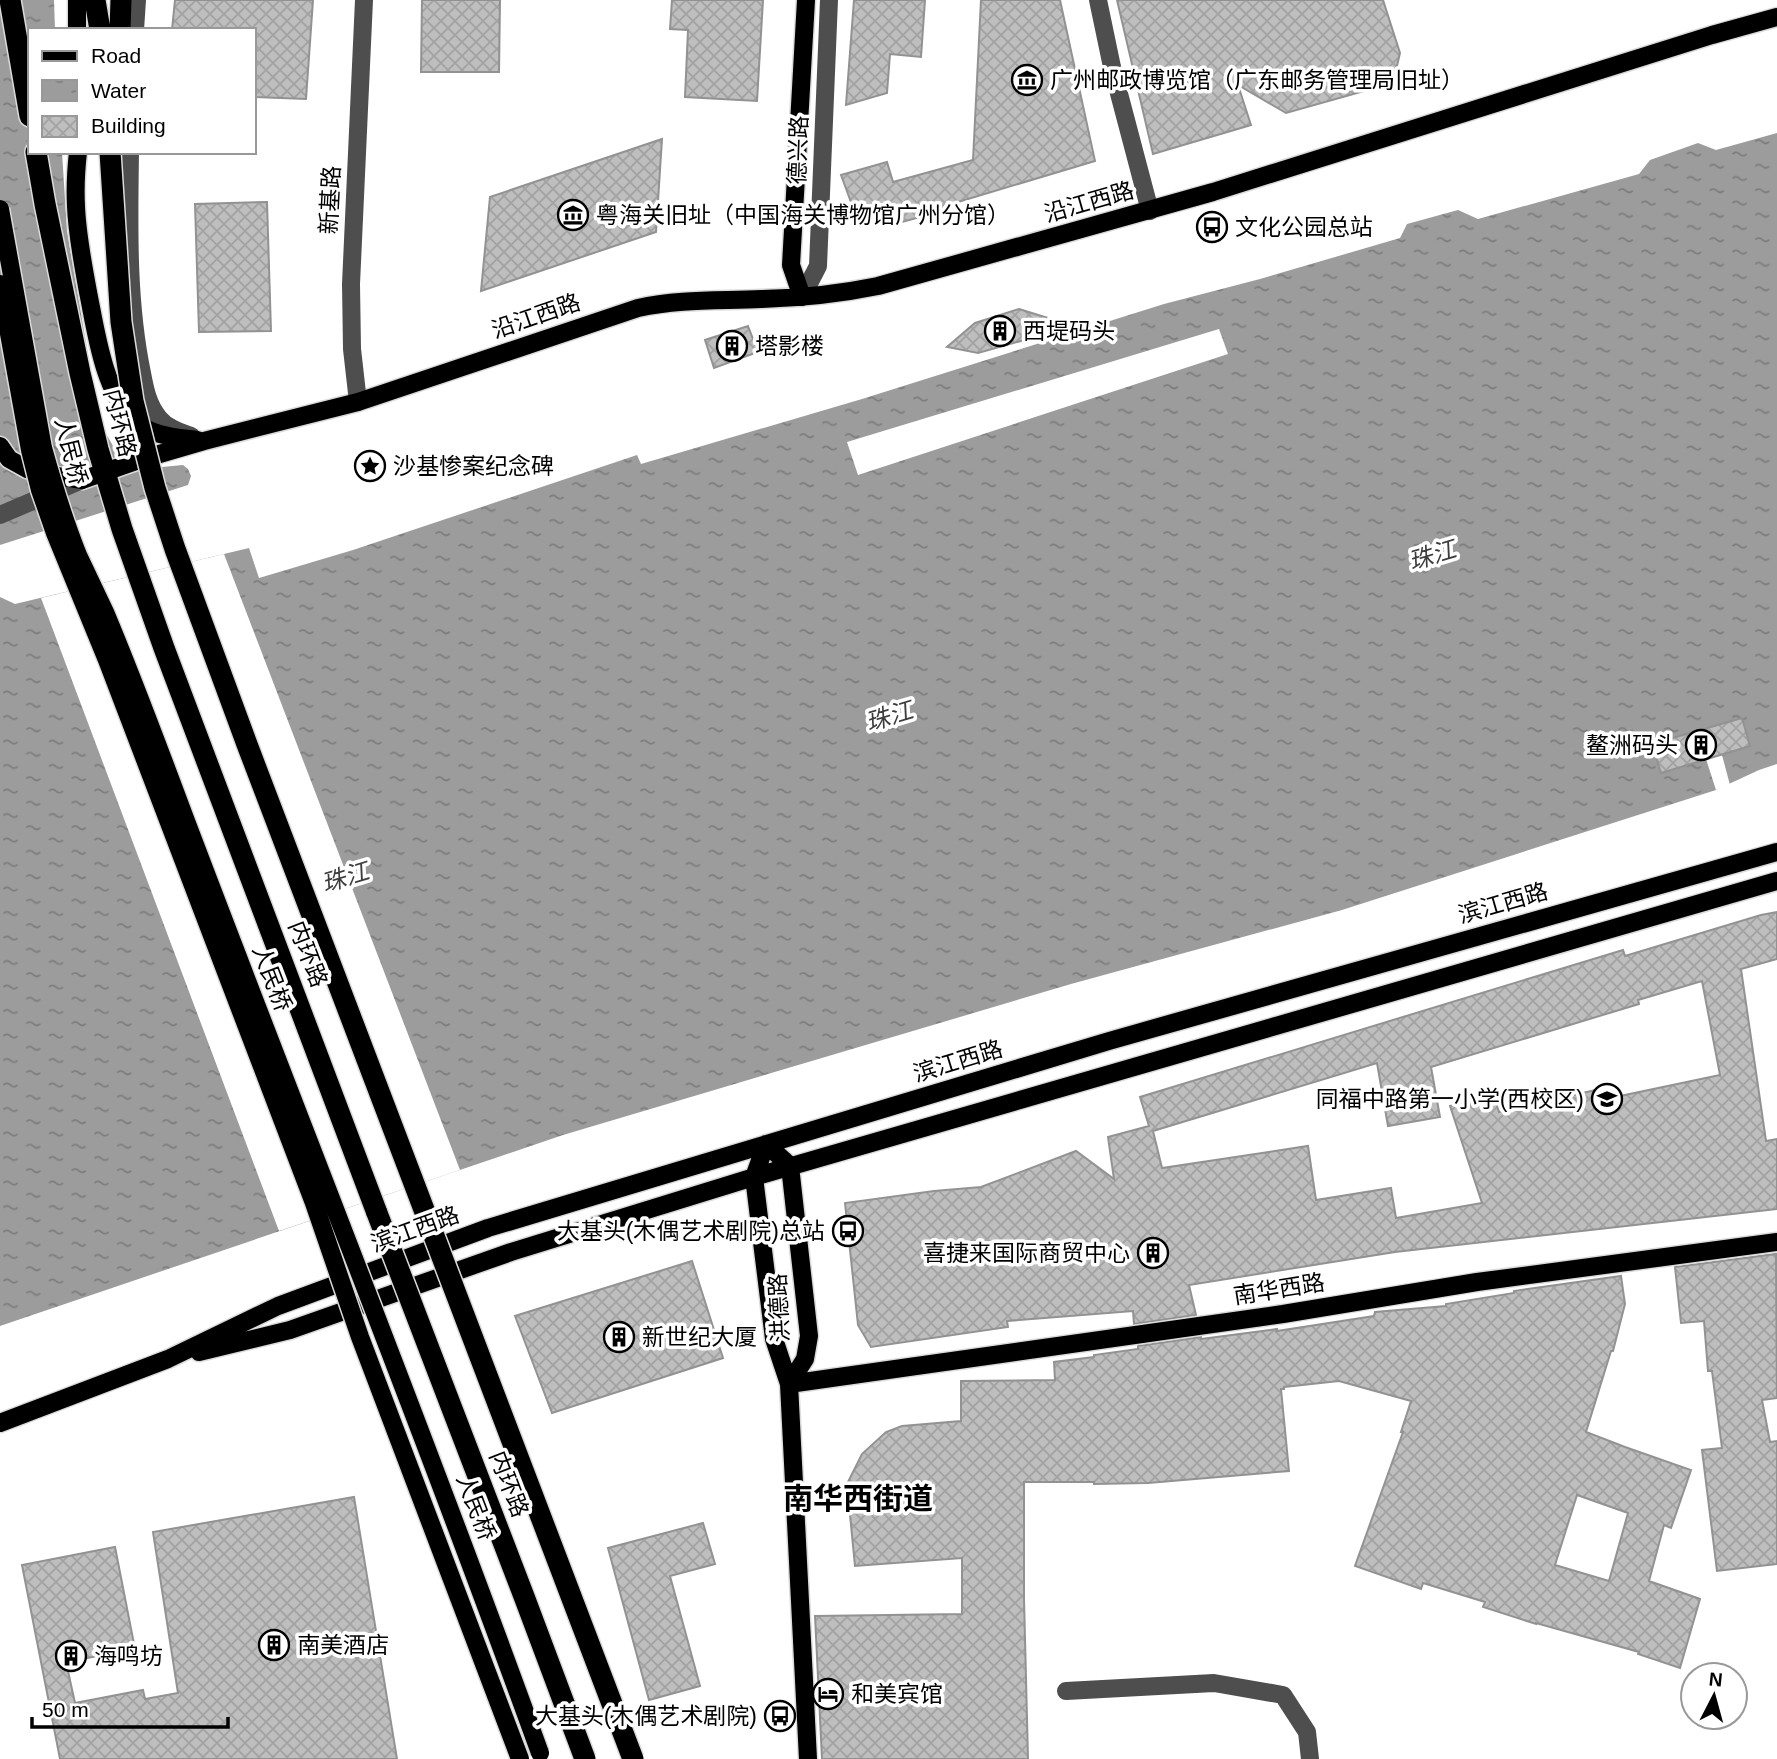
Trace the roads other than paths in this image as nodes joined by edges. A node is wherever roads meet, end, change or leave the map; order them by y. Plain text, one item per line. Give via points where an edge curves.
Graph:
1 (10, 0) edge
2 (77, 0) edge
3 (95, 0) edge
4 (105, 0) edge
5 (121, 0) edge
6 (137, 0) edge
7 (363, 0) edge
8 (806, 0) edge
9 (829, 0) edge
10 (1098, 0) edge
11 (1777, 3) edge
12 (1777, 17) edge
13 (76, 28) edge
14 (101, 28) edge
15 (101, 28) edge
16 (121, 28) edge
17 (135, 28) edge
18 (1712, 35) junction
19 (28, 104) edge
20 (36, 154) edge
21 (78, 154) edge
22 (110, 154) edge
23 (119, 154) edge
24 (130, 154) edge
25 (0, 209) edge
26 (1150, 211) junction
27 (117, 265) junction
28 (0, 284) edge
29 (802, 297) junction
30 (358, 402) junction
31 (204, 441) junction
32 (0, 446) edge
33 (104, 472) junction
34 (82, 480) junction
35 (1, 513) edge
36 (1777, 852) edge
37 (1777, 881) edge
38 (766, 1144) junction
39 (790, 1166) junction
40 (754, 1177) junction
41 (1777, 1241) edge
42 (168, 1359) junction
43 (789, 1384) junction
44 (0, 1423) edge
45 (1066, 1691) dead end
46 (542, 1757) edge
47 (520, 1759) edge
48 (584, 1759) edge
49 (634, 1759) edge
50 (808, 1759) edge
51 (1310, 1759) edge

1 - 19 highway
2 - 13 main road
3 - 14 highway
4 - 15 main road
5 - 16 highway
6 - 17 street
7 - 30 street, 新基路 via 351,284
8 - 29 main road via 792,265
9 - 29 street, 德兴路 via 818,266
10 - 26 street
11 - 18 main road
12 - 18 main road, 沿江西路
18 - 26 main road, 沿江西路
20 - 33 highway, 内环路
21 - 31 main road via 78,233 113,388 132,419 145,429
22 - 27 highway, 内环路, bridge
23 - 27 highway, bridge
24 - 31 street via 133,313 146,391 164,424
25 - 46 main road, 人民桥, bridge via 43,448 57,496 134,683
26 - 29 main road, 沿江西路 via 878,286
27 - 49 highway, 内环路, bridge via 132,401 175,549
28 - 47 main road, 人民桥, bridge via 30,450 55,533 314,1203
29 - 30 main road, 沿江西路 via 705,299 638,308
30 - 31 main road, 沿江西路
31 - 33 main road, 沿江西路
32 - 34 main road, bridge via 9,459 27,469
33 - 34 main road, 沿江西路
33 - 48 highway, 内环路, bridge via 156,625
34 - 35 street, bridge
36 - 38 main road, 滨江西路 via 1123,1037
37 - 39 main road, 滨江西路
38 - 39 main road
38 - 40 main road, 洪德路
38 - 42 main road, 滨江西路 via 488,1228 278,1306
39 - 40 main road, 滨江西路
39 - 43 main road, 洪德路 via 810,1336 805,1359
40 - 42 main road, 滨江西路 via 510,1252 290,1330
40 - 43 main road, 洪德路 via 774,1339
41 - 43 main road, 南华西路
42 - 44 main road, 滨江西路
43 - 50 main road
45 - 51 street via 1214,1683 1283,1695 1307,1732

